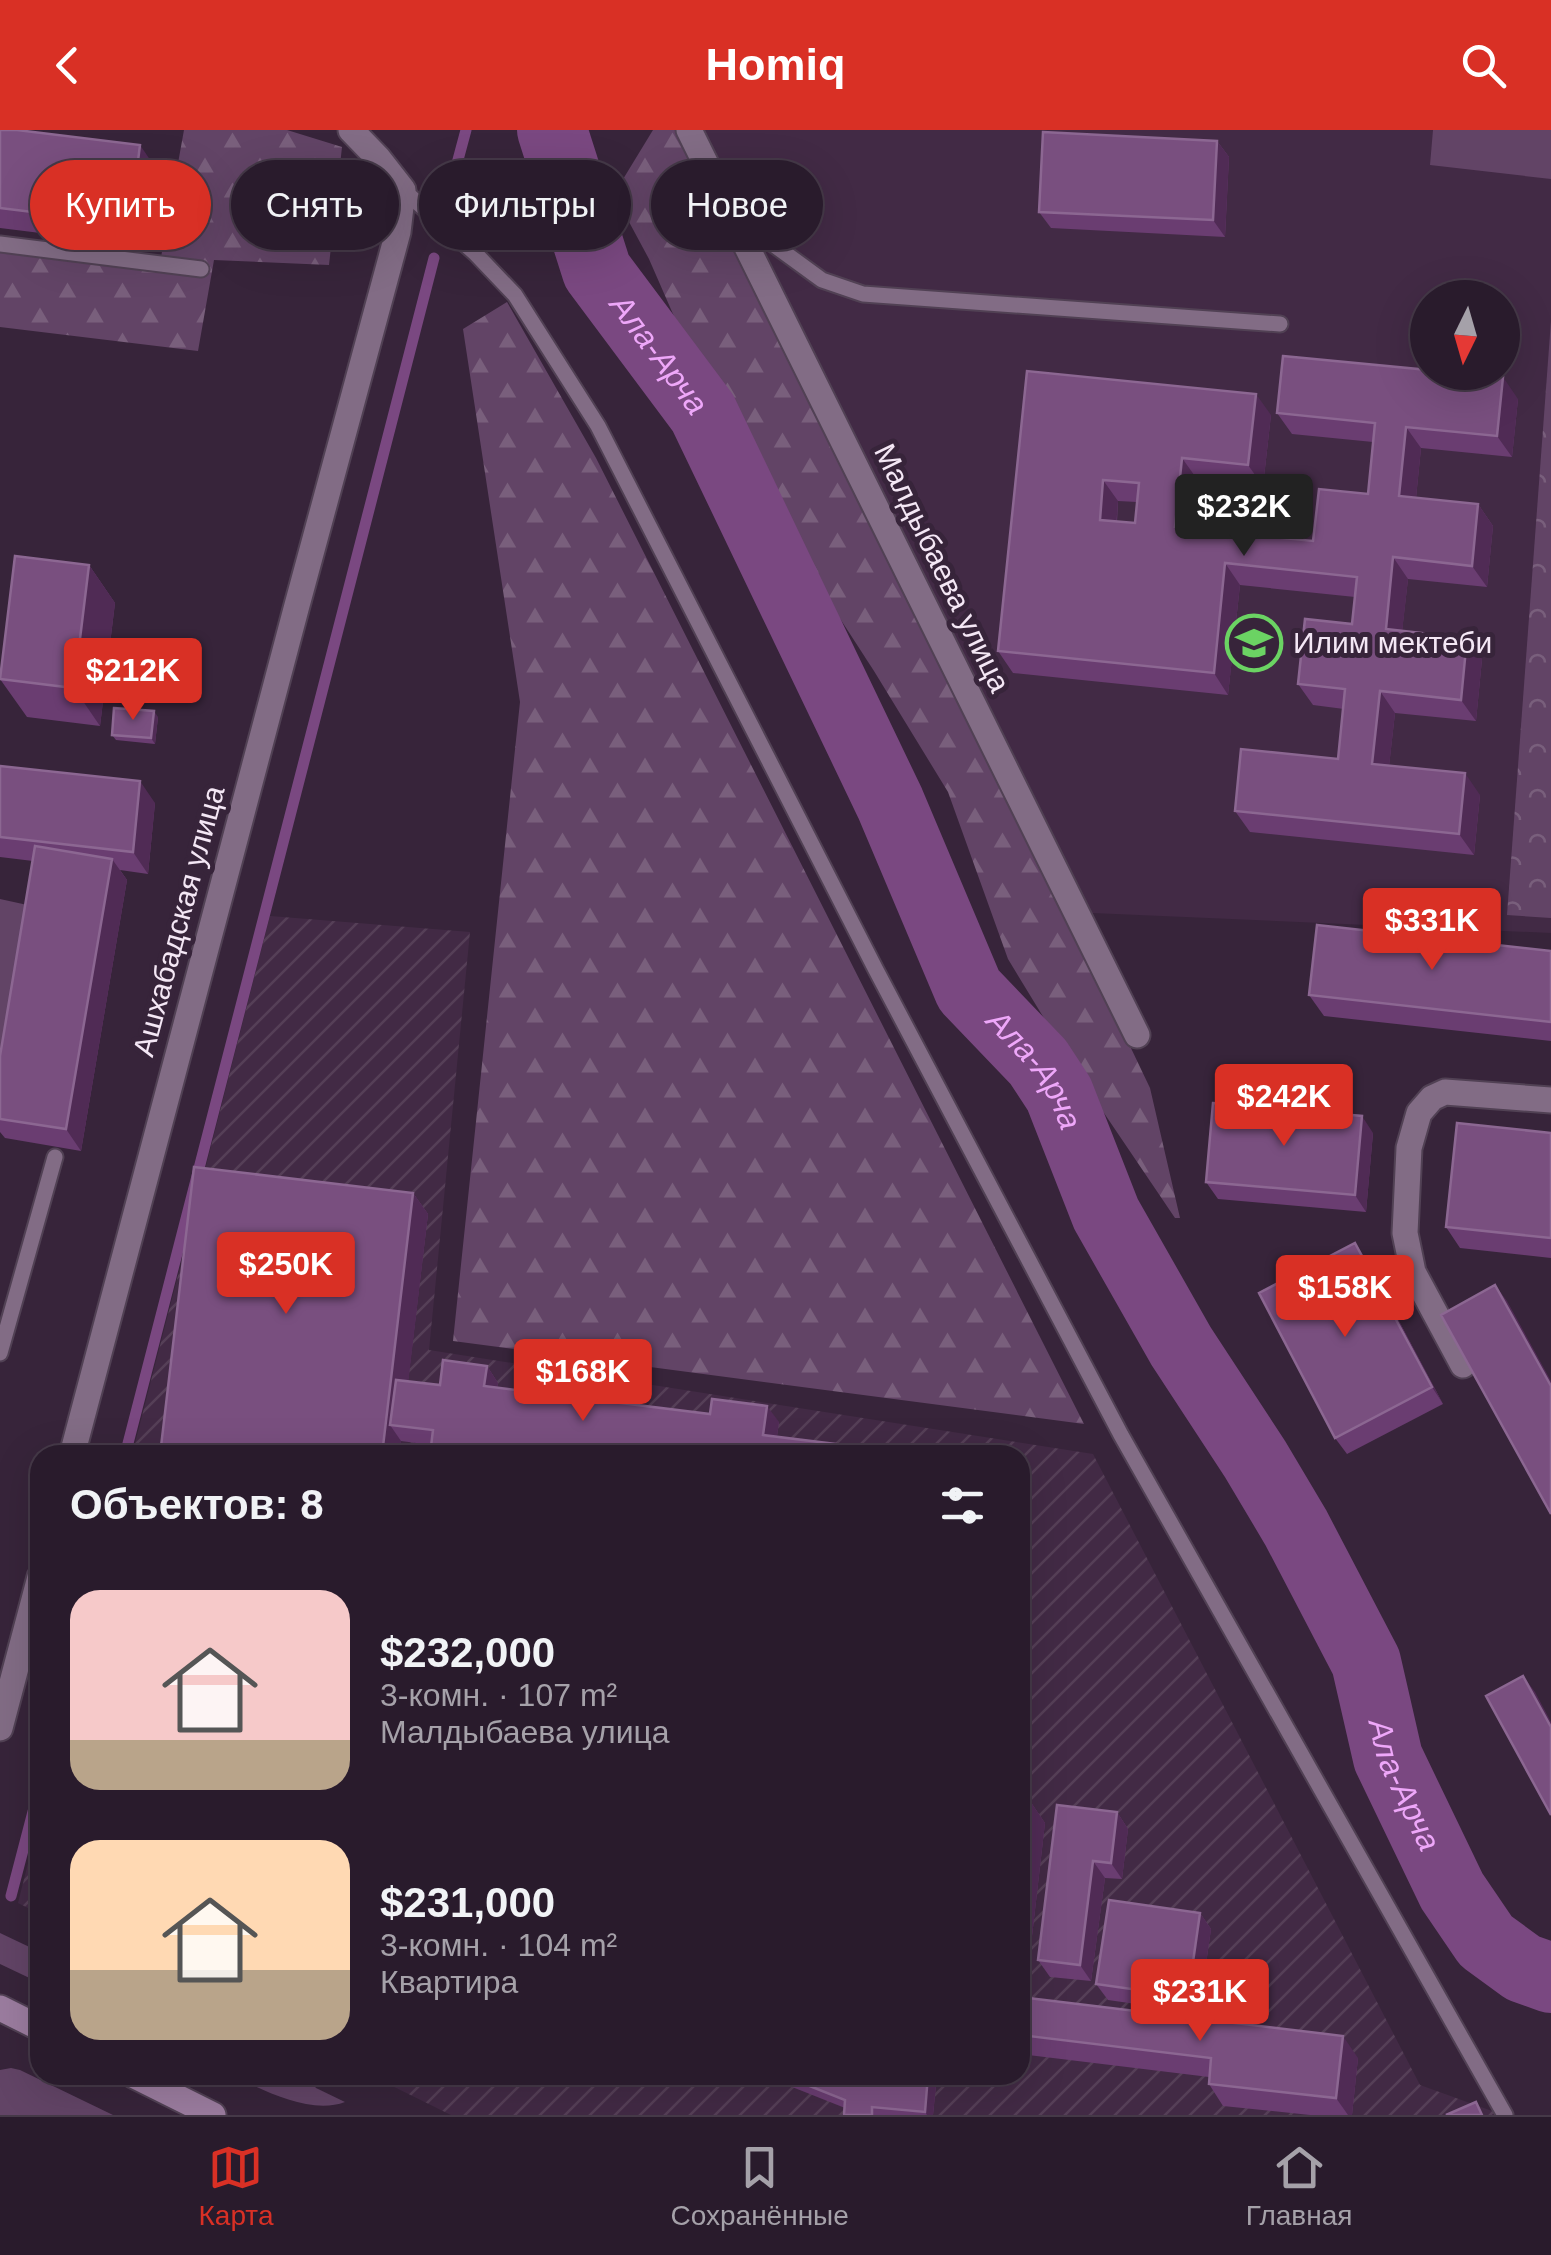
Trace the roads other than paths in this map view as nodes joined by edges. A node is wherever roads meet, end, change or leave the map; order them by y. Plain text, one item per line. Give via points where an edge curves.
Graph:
1 (351, 130) edge
2 (689, 130) edge
3 (704, 160) edge
4 (403, 190) junction
5 (0, 244) edge
6 (748, 250) edge
7 (781, 250) edge
8 (200, 269) dead end
9 (1280, 324) dead end
10 (1137, 1035) dead end
11 (1551, 1100) edge
12 (55, 1157) edge
13 (0, 1353) edge
14 (1462, 1365) edge
15 (75, 1445) edge
16 (30, 1615) edge
17 (0, 1728) edge
18 (0, 2008) edge
19 (30, 2023) edge
20 (153, 2085) edge
21 (214, 2115) edge
22 (1505, 2115) edge

1 - 4 street
2 - 3 street, Малдыбаева улица
4 - 15 street, Ашхабадская улица via 398,232
4 - 22 lane via 515,295 598,426 1121,1435
5 - 8 lane
6 - 10 street, Малдыбаева улица
7 - 9 lane via 822,280 863,294
11 - 14 street via 1445,1092 1419,1113 1409,1148 1405,1234 1414,1272
12 - 13 lane
16 - 17 street
18 - 19 main road
20 - 21 main road

